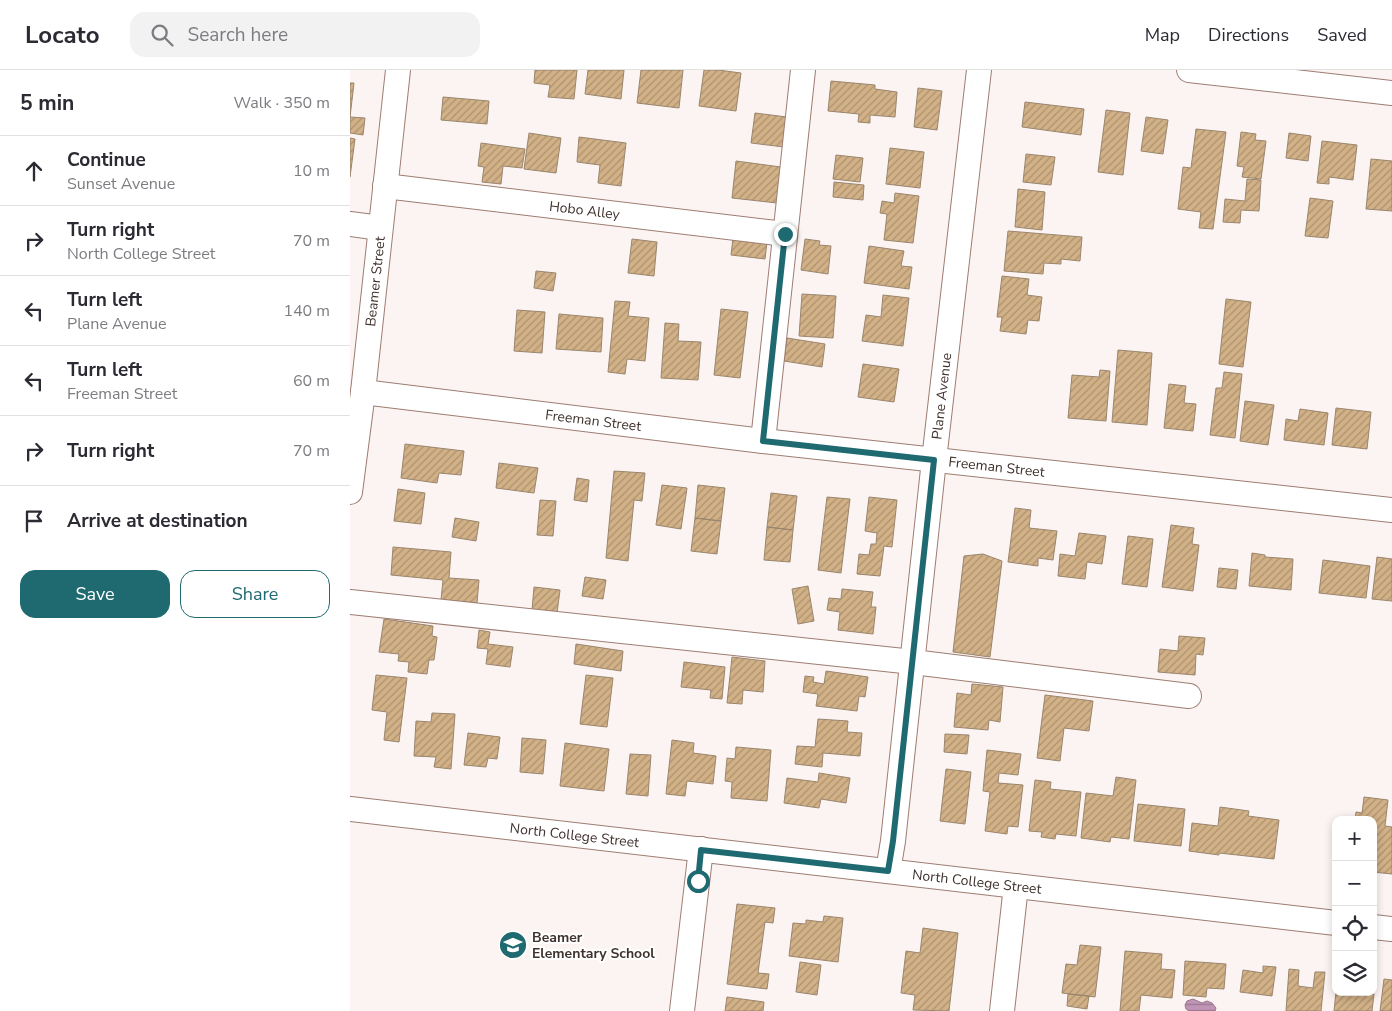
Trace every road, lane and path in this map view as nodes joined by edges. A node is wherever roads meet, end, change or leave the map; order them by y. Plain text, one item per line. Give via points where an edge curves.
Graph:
1 (398, 70) edge
2 (803, 70) edge
3 (979, 70) edge
4 (1190, 70) edge
5 (1392, 93) edge
6 (385, 186) junction
7 (350, 224) edge
8 (380, 228) junction
9 (785, 234) junction
10 (363, 392) junction
11 (763, 441) junction
12 (934, 460) junction
13 (350, 492) edge
14 (1392, 510) edge
15 (350, 602) edge
16 (913, 662) junction
17 (1189, 696) dead end
18 (350, 809) edge
19 (701, 850) junction
20 (888, 871) junction
21 (1016, 886) junction
22 (1332, 922) edge
23 (1377, 927) edge
24 (1392, 929) edge
25 (682, 1011) edge
26 (1002, 1011) edge

1 - 6 street, Beamer Street
2 - 9 street
3 - 12 street, Plane Avenue
4 - 5 street
6 - 8 street, Beamer Street
6 - 9 street, Hobo Alley
7 - 8 street
8 - 10 street, Beamer Street
9 - 11 street
10 - 11 street, Freeman Street
10 - 13 street, Beamer Street
11 - 12 street, Freeman Street
12 - 14 street, Freeman Street
12 - 16 street, Plane Avenue
15 - 16 street
16 - 17 street
16 - 20 street, Plane Avenue
18 - 19 street, North College Street
19 - 20 street, North College Street
19 - 25 street
20 - 21 street, North College Street
21 - 22 street, North College Street
21 - 26 street
23 - 24 street

